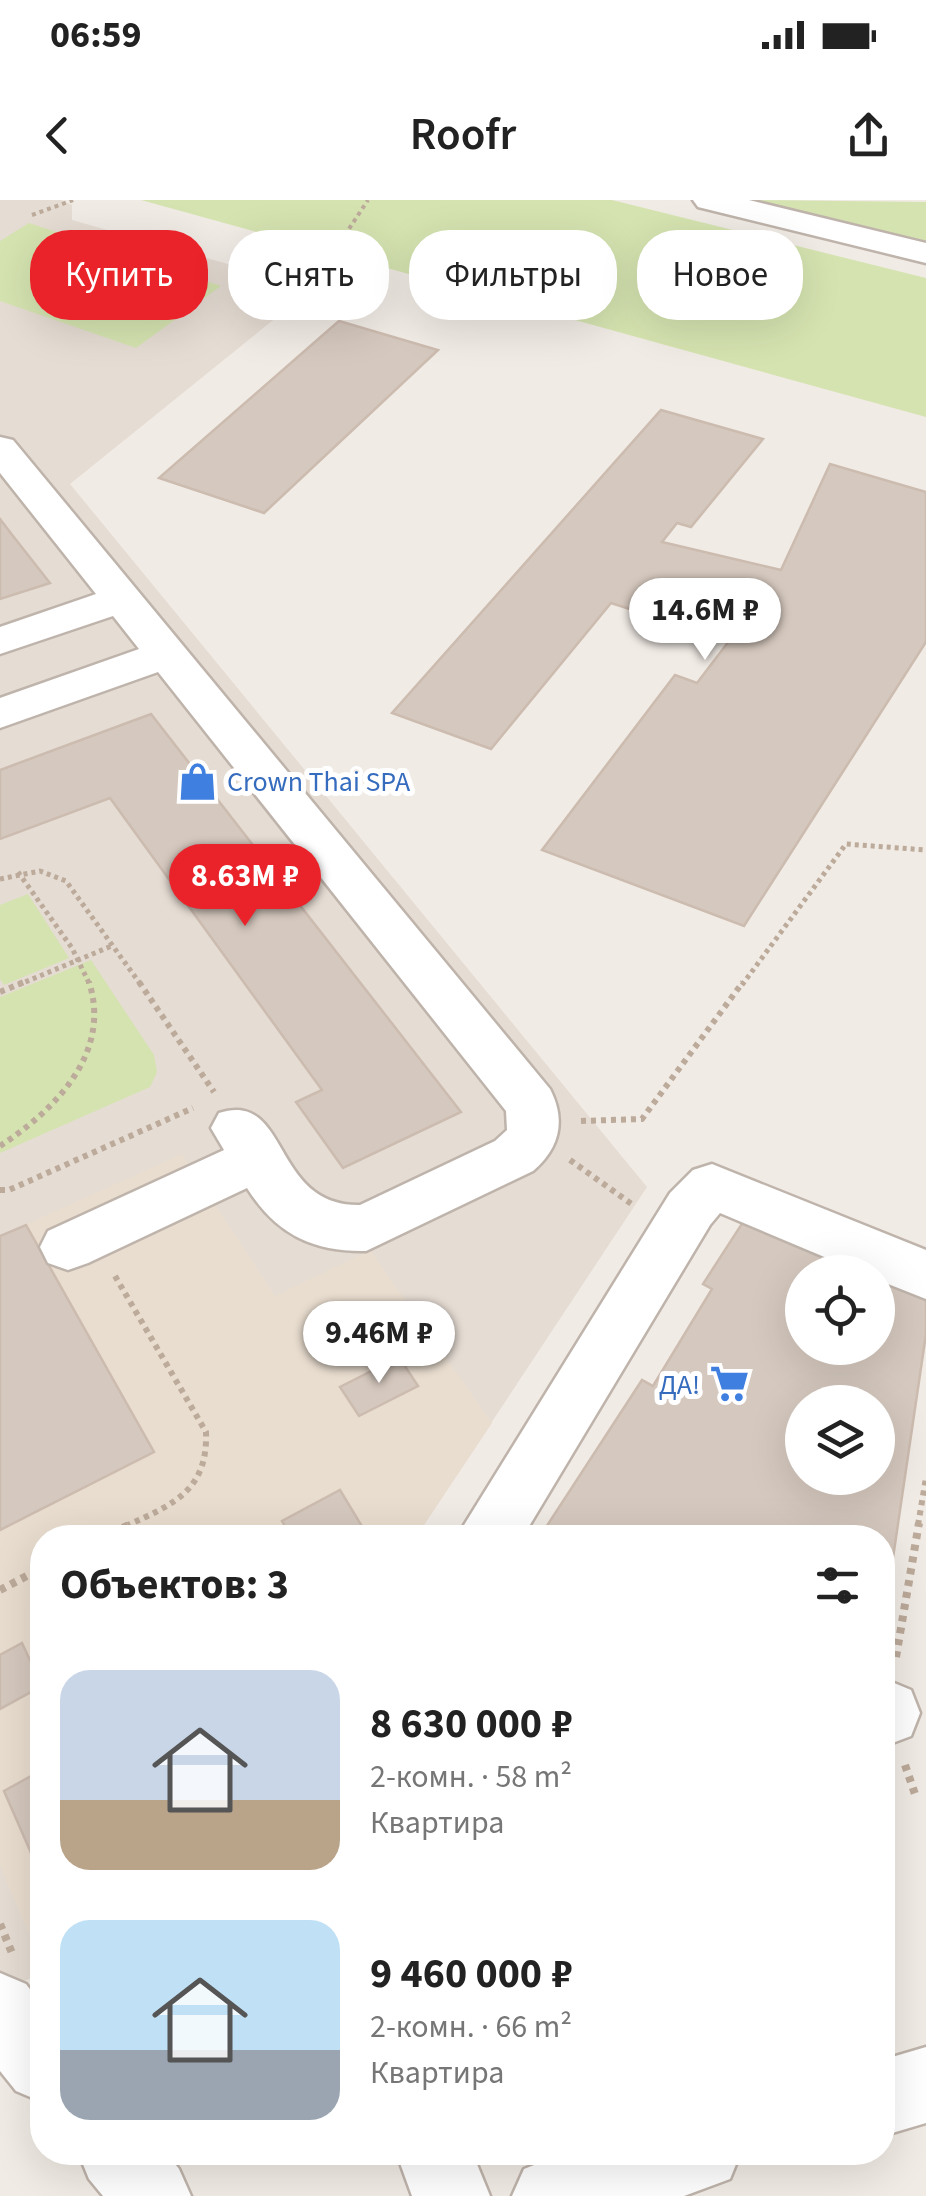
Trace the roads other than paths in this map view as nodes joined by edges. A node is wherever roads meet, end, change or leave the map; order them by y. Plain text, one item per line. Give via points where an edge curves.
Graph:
1 (709, 200) edge
2 (926, 254) edge
3 (0, 448) edge
4 (122, 599) junction
5 (0, 641) edge
6 (166, 654) junction
7 (0, 714) edge
8 (80, 1241) road end
9 (926, 1275) edge
10 (495, 1525) edge
11 (0, 2010) edge
12 (30, 2049) edge
13 (926, 2084) edge
14 (895, 2094) edge
15 (127, 2165) edge
16 (439, 2165) edge
17 (658, 2165) edge
18 (152, 2196) edge
19 (451, 2196) edge
20 (551, 2196) edge

1 - 2 street
3 - 4 street
4 - 5 street
4 - 6 street
6 - 7 street
6 - 8 street via 531,1104 535,1128 514,1156 366,1228 324,1228 298,1215 248,1143
9 - 10 street via 712,1186 690,1209
11 - 12 street
13 - 14 street
15 - 18 street
16 - 19 street
17 - 20 street

